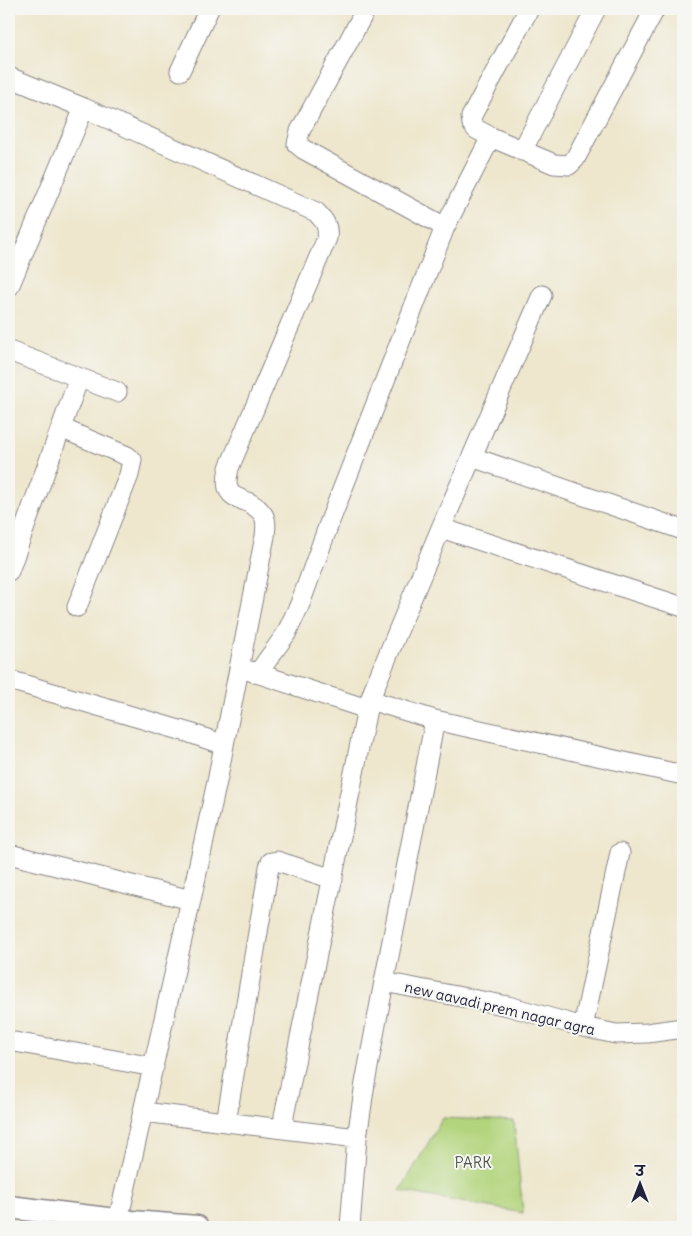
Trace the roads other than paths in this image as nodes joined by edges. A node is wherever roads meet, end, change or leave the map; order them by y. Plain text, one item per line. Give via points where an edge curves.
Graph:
1 (209, 9) edge
2 (366, 9) edge
3 (529, 9) edge
4 (596, 9) edge
5 (655, 9) edge
6 (180, 71) dead end
7 (9, 77) edge
8 (84, 108) junction
9 (491, 137) junction
10 (522, 151) junction
11 (445, 227) junction
12 (9, 287) edge
13 (542, 295) dead end
14 (9, 351) edge
15 (79, 378) junction
16 (117, 392) dead end
17 (61, 428) junction
18 (472, 457) junction
19 (441, 528) junction
20 (683, 530) edge
21 (9, 571) edge
22 (683, 606) edge
23 (77, 607) dead end
24 (239, 667) junction
25 (258, 673) junction
26 (9, 680) edge
27 (369, 704) junction
28 (436, 720) junction
29 (224, 745) junction
30 (683, 775) edge
31 (620, 853) dead end
32 (9, 854) edge
33 (333, 879) junction
34 (191, 900) junction
35 (384, 982) junction
36 (583, 1027) junction
37 (683, 1028) edge
38 (9, 1040) edge
39 (154, 1066) junction
40 (143, 1112) junction
41 (226, 1122) junction
42 (284, 1129) junction
43 (356, 1138) junction
44 (9, 1207) edge
45 (127, 1224) edge
46 (197, 1227) edge
47 (350, 1227) edge

1 - 6 street
2 - 11 street via 300,131 298,144
3 - 9 street via 471,117 476,129
4 - 10 street
5 - 10 street via 575,159 569,165 554,164
7 - 8 street
8 - 12 street
8 - 24 street via 316,212 328,230 226,479 228,490 263,513 266,524
9 - 10 street
9 - 11 street
11 - 25 street via 300,604 286,634
13 - 18 street
14 - 15 street
15 - 16 street
15 - 17 street
17 - 21 street
17 - 23 street via 132,460
18 - 19 street
18 - 20 street
19 - 22 street
19 - 27 street
24 - 25 street
24 - 29 street
25 - 27 street
26 - 29 street
27 - 28 street
27 - 33 street
28 - 30 street
28 - 35 street
29 - 34 street
31 - 36 street
32 - 34 street
33 - 41 street via 277,861 271,862
33 - 42 street via 284,1116
34 - 39 street
35 - 36 street, new aavadi prem nagar agra via 508,1006
35 - 43 street, new aavadi prem nagar agra
36 - 37 street, new aavadi prem nagar agra via 616,1034
38 - 39 street
39 - 40 street
40 - 41 street
40 - 45 street
41 - 42 street
42 - 43 street
43 - 47 street, new aavadi prem nagar agra
44 - 45 street
45 - 46 street

